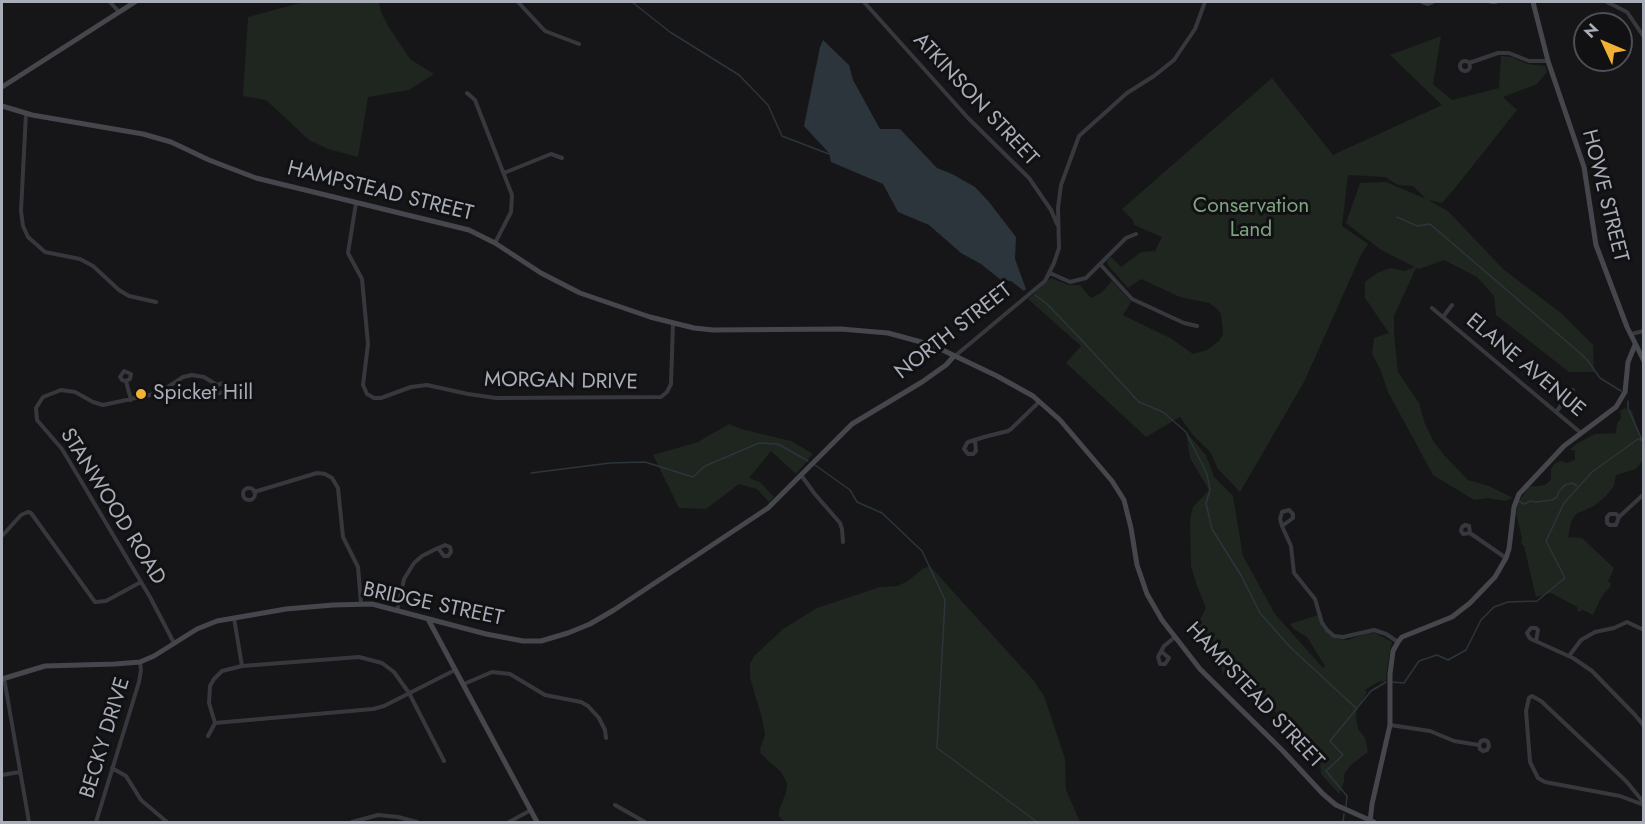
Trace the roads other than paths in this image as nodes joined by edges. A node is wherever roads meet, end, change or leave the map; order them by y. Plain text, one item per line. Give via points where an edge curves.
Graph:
1 (110, 2) edge
2 (135, 2) edge
3 (518, 2) edge
4 (864, 2) edge
5 (1205, 2) edge
6 (1422, 2) edge
7 (1433, 2) edge
8 (1491, 2) edge
9 (1496, 2) edge
10 (1533, 2) edge
11 (1607, 2) edge
12 (119, 12) junction
13 (1644, 37) edge
14 (579, 44) dead end
15 (1548, 61) junction
16 (1469, 63) dead end
17 (2, 87) edge
18 (467, 93) dead end
19 (2, 106) edge
20 (29, 114) junction
21 (562, 158) dead end
22 (504, 173) junction
23 (356, 203) junction
24 (1058, 224) junction
25 (1136, 234) dead end
26 (495, 243) junction
27 (1100, 264) junction
28 (1050, 273) junction
29 (156, 302) dead end
30 (1452, 305) dead end
31 (1432, 308) dead end
32 (1443, 317) junction
33 (673, 322) junction
34 (1197, 326) dead end
35 (1644, 331) edge
36 (1630, 334) junction
37 (1635, 345) junction
38 (954, 356) junction
39 (1644, 361) edge
40 (126, 381) dead end
41 (217, 385) dead end
42 (1573, 390) dead end
43 (131, 400) junction
44 (1039, 402) junction
45 (1556, 412) junction
46 (1581, 433) junction
47 (975, 440) dead end
48 (801, 475) junction
49 (254, 492) dead end
50 (1644, 494) edge
51 (1618, 517) dead end
52 (1282, 526) dead end
53 (1470, 533) dead end
54 (2, 536) edge
55 (843, 542) dead end
56 (438, 548) dead end
57 (1506, 558) junction
58 (141, 582) junction
59 (361, 603) junction
60 (398, 610) junction
61 (234, 617) junction
62 (428, 619) junction
63 (581, 628) joint
64 (1644, 630) edge
65 (1175, 637) junction
66 (1536, 641) dead end
67 (1398, 642) junction
68 (174, 643) junction
69 (1162, 652) dead end
70 (1569, 656) junction
71 (140, 662) junction
72 (242, 666) junction
73 (456, 669) junction
74 (3, 679) edge
75 (464, 684) junction
76 (409, 693) junction
77 (215, 723) junction
78 (1390, 725) junction
79 (1644, 726) edge
80 (207, 736) dead end
81 (606, 738) dead end
82 (1479, 745) dead end
83 (444, 761) dead end
84 (112, 768) junction
85 (20, 772) junction
86 (2, 775) edge
87 (1644, 804) edge
88 (615, 805) dead end
89 (531, 810) junction
90 (29, 822) edge
91 (96, 822) edge
92 (167, 822) edge
93 (352, 822) edge
94 (417, 822) edge
95 (509, 822) edge
96 (537, 822) edge
97 (645, 822) edge
98 (1371, 822) edge

1 - 12 street
2 - 12 street
3 - 14 street via 545,31
4 - 24 street, ATKINSON STREET via 968,118 1029,178
5 - 24 street, NORTH STREET via 1195,29 1174,60 1127,93 1079,136 1061,185
6 - 7 street
8 - 9 street
10 - 15 street, HOWE STREET
11 - 13 street via 1627,12
12 - 17 street
15 - 16 street via 1529,61 1498,53
15 - 36 street, HOWE STREET via 1584,167 1596,245
18 - 22 street via 475,100
19 - 20 street, HAMPSTEAD STREET
20 - 23 street, HAMPSTEAD STREET via 154,137 250,176
20 - 29 street via 21,211 28,237 45,252 93,266 129,296
21 - 22 street via 551,154
22 - 26 street via 513,202 509,219
23 - 26 street, HAMPSTEAD STREET via 459,227
23 - 33 street, MORGAN DRIVE via 348,253 362,279 368,344 363,385 374,398 423,385 496,398 661,398 670,384
24 - 28 street, NORTH STREET via 1059,248
25 - 27 street via 1126,238
26 - 33 street, HAMPSTEAD STREET via 541,273 598,301
27 - 28 street via 1077,282 1064,281
27 - 34 street via 1132,298
28 - 38 street, NORTH STREET
30 - 32 street
31 - 32 street, ELANE AVENUE
32 - 45 street, ELANE AVENUE
33 - 38 street, HAMPSTEAD STREET via 713,330 868,331 910,338
35 - 36 street
36 - 37 street, HOWE STREET
37 - 39 street, HOWE STREET
37 - 46 street via 1621,400
38 - 44 street, HAMPSTEAD STREET
38 - 48 street, NORTH STREET via 934,374 852,424
40 - 43 street
41 - 43 street, STANWOOD ROAD via 192,375 163,391
42 - 45 street
43 - 58 street, STANWOOD ROAD via 99,404 61,390 43,397 35,412 39,424 62,449
44 - 47 street via 1011,429
44 - 65 street, HAMPSTEAD STREET via 1079,440 1118,490 1128,514 1137,565 1147,594
45 - 46 street, ELANE AVENUE
46 - 57 street via 1519,494
48 - 55 street via 840,523
48 - 63 street, NORTH STREET via 759,515
49 - 59 street via 317,473 332,478 338,488 343,537 358,567
50 - 51 street
52 - 67 street via 1292,546 1294,575 1315,599 1327,630 1343,637 1374,630
53 - 57 street
54 - 58 street via 21,515 30,512 95,602 106,601
56 - 60 street via 411,565
57 - 67 street via 1492,580 1461,611
58 - 68 street, STANWOOD ROAD
59 - 60 street, BRIDGE STREET
59 - 61 street, BRIDGE STREET
60 - 62 street, BRIDGE STREET
61 - 68 street, BRIDGE STREET via 204,626
61 - 72 street
62 - 63 street, BRIDGE STREET via 523,641 548,639
62 - 73 street
64 - 70 street via 1627,622 1595,632 1581,640
65 - 69 street
65 - 98 street, HAMPSTEAD STREET via 1217,687 1323,794
66 - 70 street
67 - 78 street via 1390,674
68 - 71 street, BRIDGE STREET
70 - 79 street via 1596,675
71 - 74 street, BRIDGE STREET via 53,665
71 - 84 street, BECKY DRIVE via 139,682
72 - 76 street via 359,657 389,666
72 - 77 street via 222,671 212,683 209,703
73 - 75 street
73 - 76 street
74 - 85 street
75 - 81 street via 492,672 510,674 545,695 588,706 599,718
75 - 89 street
76 - 77 street via 373,709
76 - 83 street
77 - 80 street
78 - 82 street
78 - 98 street
84 - 91 street, BECKY DRIVE
84 - 92 street via 126,776 141,800
85 - 86 street
85 - 90 street
87 - 87 street via 1538,778 1530,762 1526,711 1532,696 1626,781
88 - 97 street
89 - 95 street
89 - 96 street
93 - 94 street via 378,815

